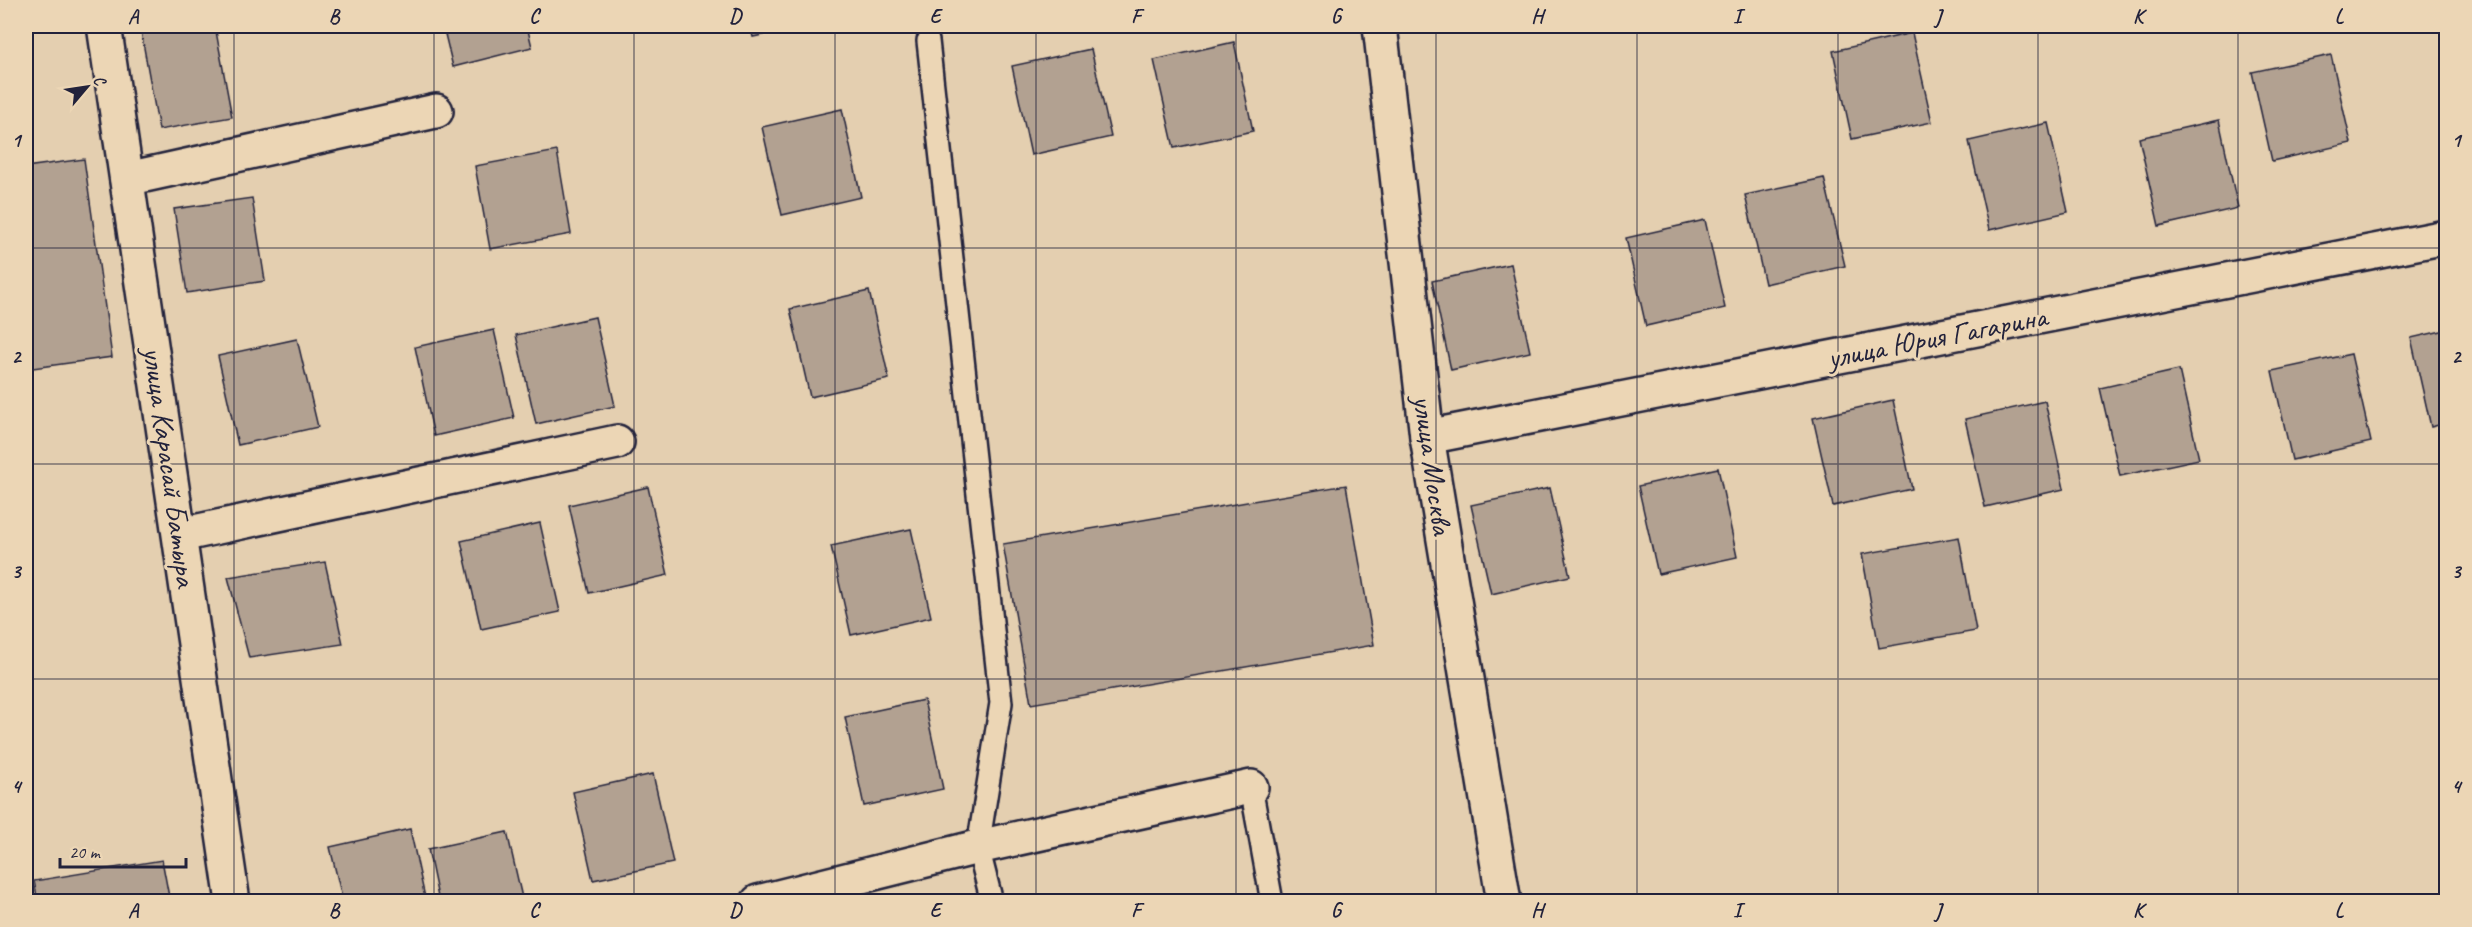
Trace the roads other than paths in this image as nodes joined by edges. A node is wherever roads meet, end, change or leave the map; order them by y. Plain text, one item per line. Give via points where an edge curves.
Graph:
1 (1380, 26) edge
2 (105, 32) dead end
3 (928, 40) dead end
4 (436, 111) dead end
5 (127, 179) junction
6 (2446, 237) edge
7 (1427, 437) junction
8 (617, 442) dead end
9 (180, 535) junction
10 (1251, 787) joint
11 (978, 847) junction
12 (233, 902) edge
13 (758, 902) edge
14 (992, 902) edge
15 (1272, 902) edge
16 (1504, 902) edge

1 - 7 street, улица Москва
2 - 5 street, улица Карасай Батыра
3 - 11 lane via 1001,703
4 - 5 street
5 - 9 street, улица Карасай Батыра
6 - 7 street, улица Юрия Гагарина
7 - 16 street, улица Москва
8 - 9 street
9 - 12 street, улица Карасай Батыра
10 - 11 street
10 - 15 lane
11 - 13 street
11 - 14 lane

